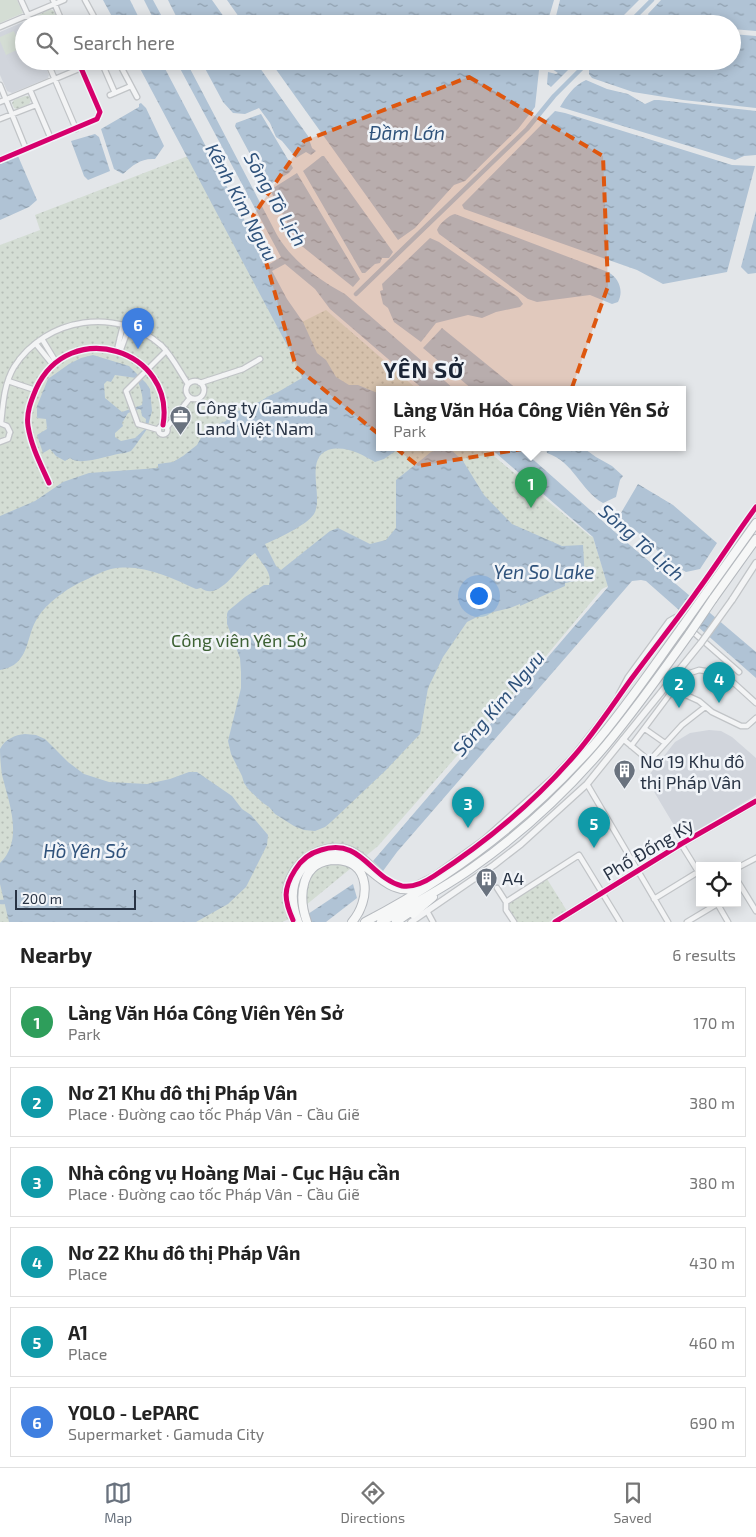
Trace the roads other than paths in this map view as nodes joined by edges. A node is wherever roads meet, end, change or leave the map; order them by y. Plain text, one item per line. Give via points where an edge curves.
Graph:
1 (21, 0) edge
2 (64, 0) edge
3 (85, 0) edge
4 (54, 2) edge
5 (28, 15) edge
6 (30, 15) edge
7 (59, 15) edge
8 (93, 15) edge
9 (15, 21) edge
10 (0, 27) edge
11 (51, 70) edge
12 (76, 70) edge
13 (82, 70) edge
14 (104, 70) edge
15 (123, 70) edge
16 (55, 79) junction
17 (0, 85) edge
18 (131, 86) junction
19 (30, 90) junction
20 (115, 93) junction
21 (110, 95) dead end
22 (137, 97) dead end
23 (6, 100) junction
24 (0, 102) edge
25 (36, 104) junction
26 (12, 115) junction
27 (0, 120) edge
28 (76, 129) junction
29 (51, 139) junction
30 (26, 149) junction
31 (1, 158) edge
32 (123, 325) junction
33 (129, 327) junction
34 (42, 339) junction
35 (36, 344) junction
36 (118, 351) junction
37 (166, 351) junction
38 (260, 359) dead end
39 (54, 364) junction
40 (146, 371) junction
41 (9, 379) junction
42 (200, 383) junction
43 (188, 384) junction
44 (36, 389) junction
45 (190, 398) junction
46 (0, 423) edge
47 (165, 426) junction
48 (159, 430) junction
49 (0, 442) edge
50 (50, 483) dead end
51 (756, 506) edge
52 (756, 522) edge
53 (756, 539) edge
54 (756, 563) edge
55 (703, 590) junction
56 (739, 672) dead end
57 (666, 686) junction
58 (673, 690) junction
59 (618, 698) junction
60 (756, 703) edge
61 (705, 707) junction
62 (756, 718) edge
63 (645, 728) junction
64 (623, 739) junction
65 (666, 743) junction
66 (632, 746) junction
67 (587, 784) junction
68 (756, 801) edge
69 (681, 844) junction
70 (756, 858) edge
71 (741, 866) edge
72 (696, 868) edge
73 (637, 871) junction
74 (696, 875) edge
75 (438, 880) junction
76 (446, 886) junction
77 (741, 887) edge
78 (497, 888) dead end
79 (602, 893) junction
80 (654, 899) junction
81 (506, 902) junction
82 (712, 907) edge
83 (719, 907) edge
84 (427, 911) junction
85 (756, 911) edge
86 (564, 916) junction
87 (295, 921) edge
88 (307, 922) edge
89 (352, 922) edge
90 (365, 922) edge
91 (381, 922) edge
92 (396, 922) edge
93 (404, 922) edge
94 (411, 922) edge
95 (433, 922) edge
96 (514, 922) edge
97 (555, 922) edge
98 (568, 922) edge
99 (619, 922) edge
100 (668, 922) edge
101 (687, 922) edge
102 (728, 922) edge

1 - 5 street
2 - 4 street
3 - 8 street
4 - 6 street
4 - 7 street
9 - 10 street
11 - 16 street
12 - 16 street
13 - 28 street via 100,112 97,119
14 - 20 street
15 - 18 street
16 - 19 street
16 - 28 street
17 - 23 street
18 - 20 street
18 - 22 street
19 - 23 street
19 - 25 street
20 - 21 street
23 - 24 street
23 - 26 street
25 - 26 street
25 - 29 street
26 - 27 street
26 - 30 street
28 - 29 street
29 - 30 street
30 - 31 street
32 - 33 street
32 - 34 street via 81,322
32 - 36 street
33 - 36 street
33 - 37 street via 151,338
34 - 35 street
34 - 39 street
35 - 39 street
35 - 41 street via 14,367
36 - 39 street via 98,347 80,350
36 - 40 street
37 - 40 street
37 - 43 street
38 - 42 street via 243,370
39 - 44 street
40 - 47 street via 162,392
40 - 48 street via 126,392 138,424
41 - 44 street
41 - 46 street
42 - 43 street
42 - 45 street via 204,388 202,395 197,399
43 - 45 street via 186,392
44 - 50 street via 29,403 28,424
45 - 47 street
46 - 49 street via 10,432 8,439
47 - 48 street
47 - 48 street via 168,431 165,434
51 - 55 street
52 - 55 highway
53 - 76 highway, bridge via 626,720 582,771 531,821
54 - 57 street, bridge via 701,643
55 - 59 street, bridge via 676,620
55 - 75 highway, bridge via 682,627 617,716 563,778 507,830
56 - 59 street via 676,617 669,621 622,685
57 - 58 street
57 - 60 street via 699,670 724,674
57 - 64 street
58 - 61 street via 685,693
58 - 63 street
59 - 87 street via 574,756 521,808 484,840 420,884 404,886 390,882 359,855 342,848 326,848 307,856 298,864 287,884 287,907
61 - 62 street via 745,727
61 - 65 street
63 - 65 street
63 - 66 street
64 - 66 street
64 - 67 street
65 - 66 street via 649,759
67 - 73 street
67 - 84 street via 521,844
68 - 69 street, Phố Đống Kỳ
69 - 72 street
69 - 73 street, Phố Đống Kỳ
70 - 71 street
73 - 79 street, Phố Đống Kỳ
73 - 80 street
74 - 80 street
75 - 87 highway via 416,889 398,889 342,853 316,856 297,876 293,896
75 - 90 highway
76 - 91 highway
76 - 92 highway
76 - 93 highway
77 - 85 street
78 - 81 street
79 - 81 street via 579,855
79 - 86 street, Phố Đống Kỳ
79 - 99 street
80 - 100 street
81 - 96 street via 506,910
82 - 101 street
83 - 102 street
84 - 94 street
84 - 95 street
86 - 97 street, Phố Đống Kỳ
86 - 98 street
88 - 89 highway via 302,896 304,880 314,868 335,860 357,869 366,891 364,905

